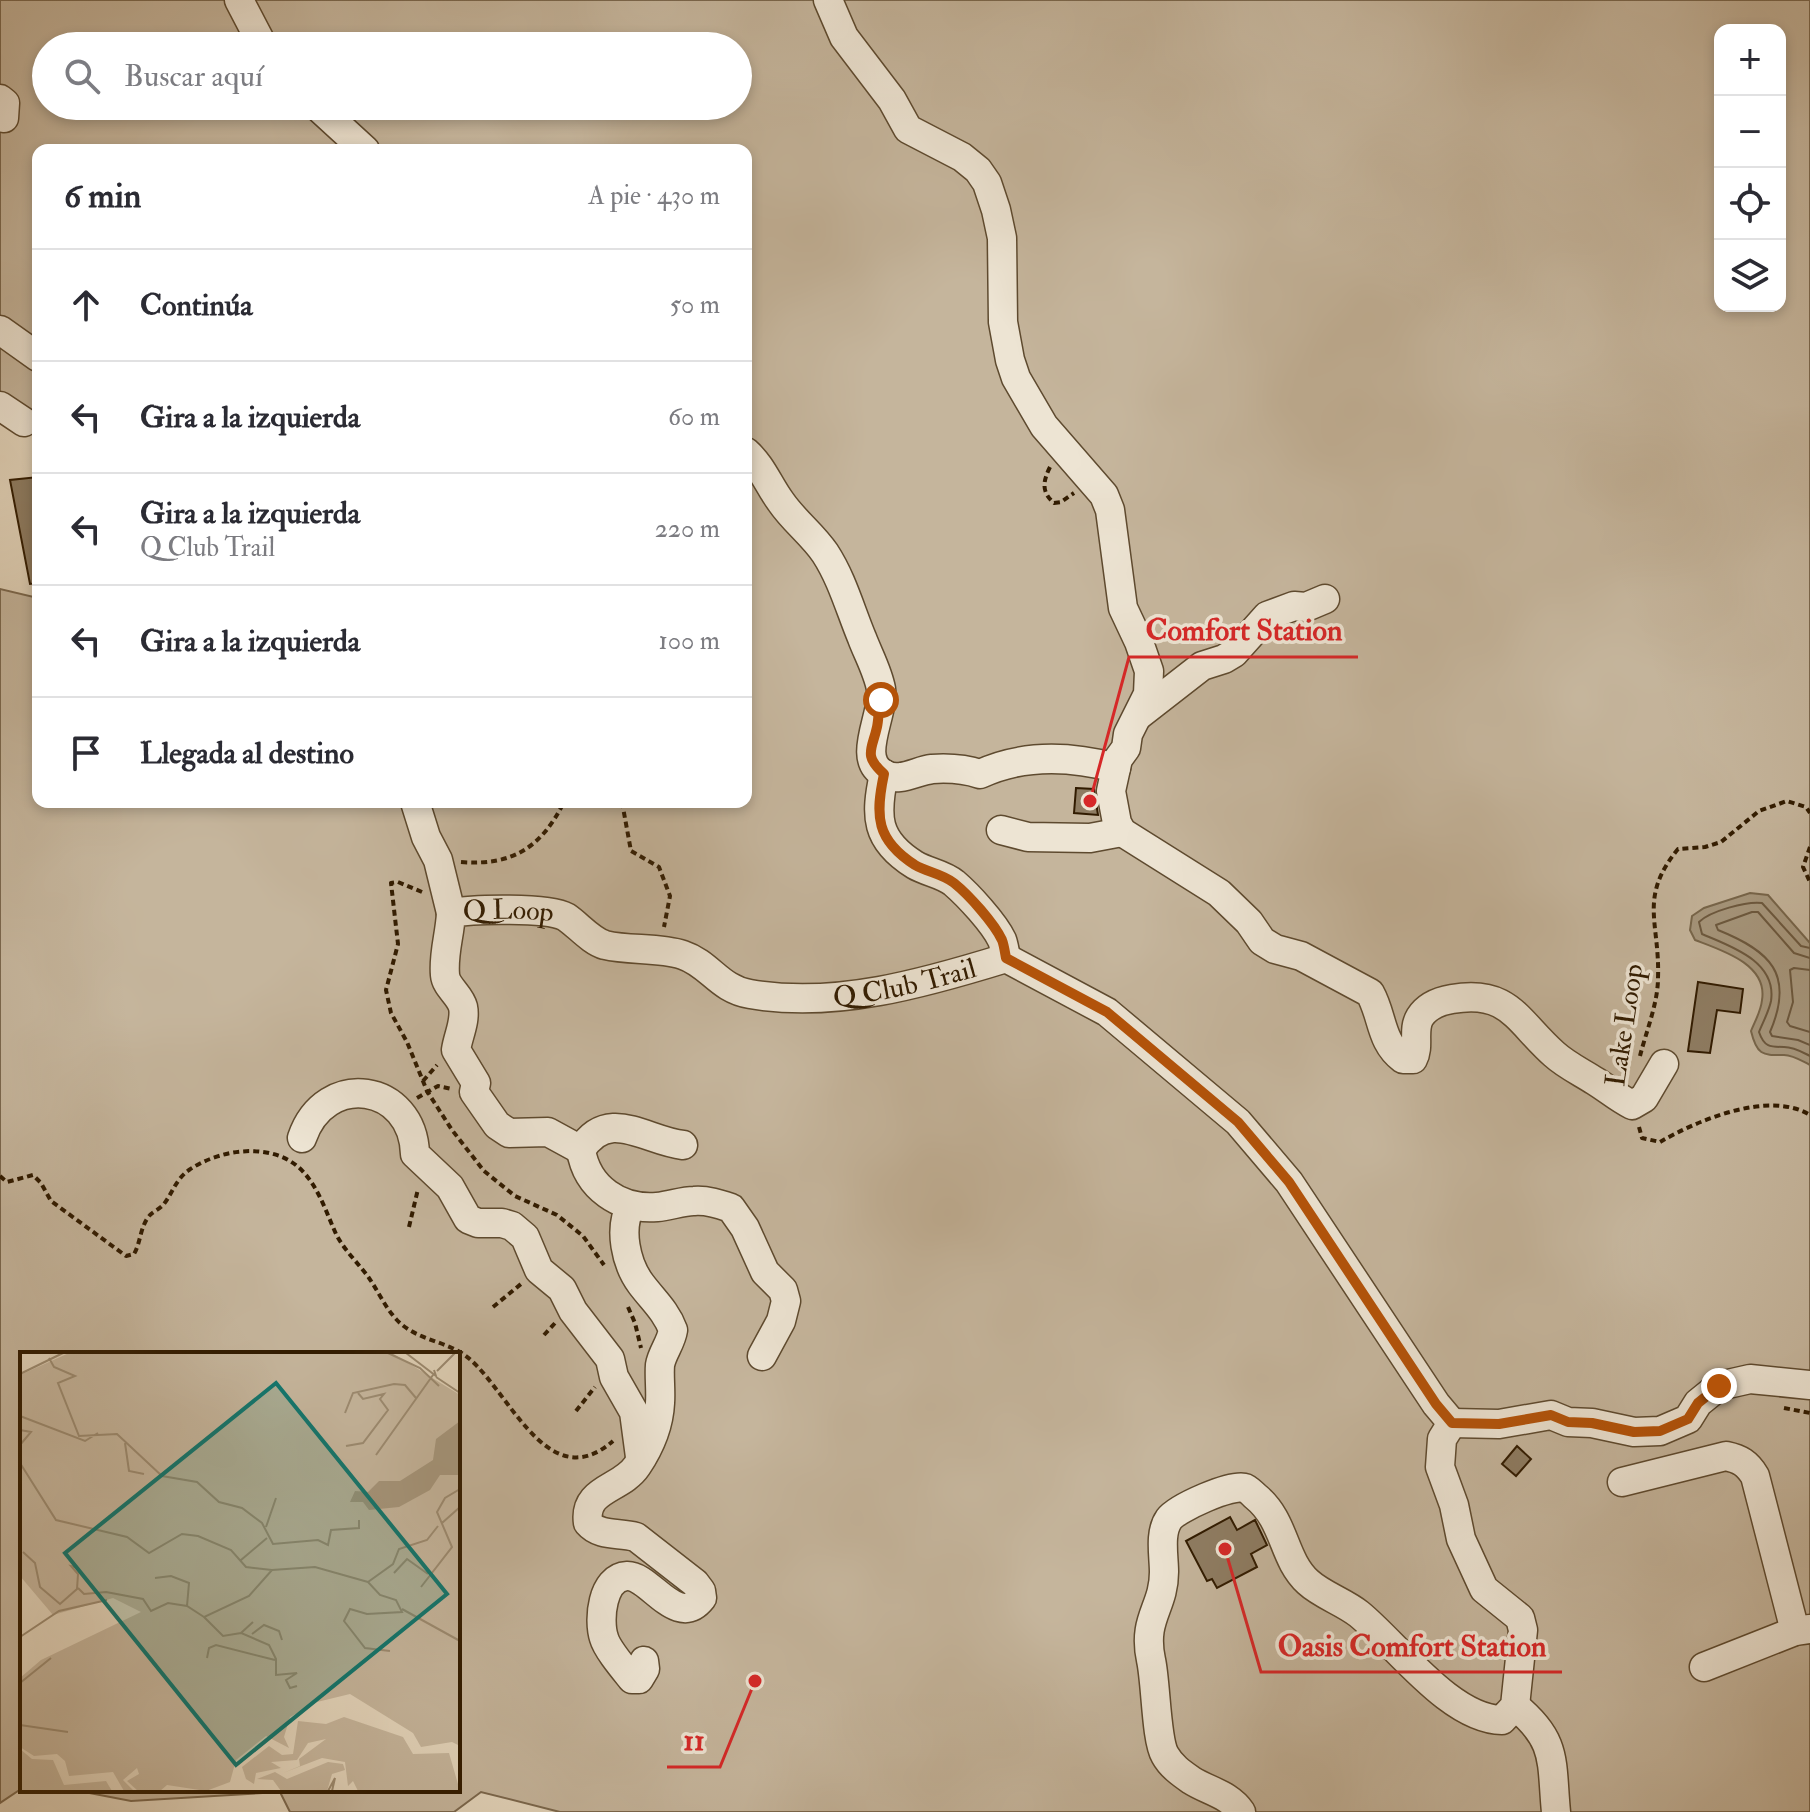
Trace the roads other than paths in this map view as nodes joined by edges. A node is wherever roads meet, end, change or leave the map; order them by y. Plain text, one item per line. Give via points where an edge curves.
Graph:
1 (239, 0) edge
2 (828, 0) edge
3 (256, 32) edge
4 (332, 120) edge
5 (358, 144) edge
6 (0, 330) edge
7 (32, 353) edge
8 (0, 406) edge
9 (24, 422) dead end
10 (752, 459) edge
11 (1325, 599) dead end
12 (1139, 715) junction
13 (1116, 768) junction
14 (884, 774) junction
15 (417, 808) edge
16 (1001, 830) dead end
17 (1122, 832) junction
18 (451, 913) junction
19 (1006, 958) junction
20 (725, 986) joint
21 (1651, 1064) road end
22 (302, 1138) dead end
23 (683, 1145) dead end
24 (581, 1150) junction
25 (631, 1206) junction
26 (762, 1356) dead end
27 (1810, 1385) edge
28 (1452, 1423) junction
29 (640, 1457) junction
30 (1622, 1482) dead end
31 (1802, 1630) edge
32 (644, 1661) dead end
33 (1704, 1667) dead end
34 (1515, 1706) junction
35 (1241, 1812) edge
36 (1556, 1812) edge

1 - 3 street
2 - 12 street via 844,37 908,129 962,157 987,183 1002,238 1003,322 1016,378 1044,426 1104,495 1110,510 1123,608 1149,671 1148,694
4 - 5 street
6 - 7 street
8 - 9 street
10 - 14 street via 782,505 826,554 850,603 881,691 870,752
11 - 12 street via 1267,616 1234,653 1202,666
12 - 13 street
13 - 14 street via 1048,758 980,774 939,769 902,777
13 - 17 street via 1111,791
14 - 19 street via 877,805 891,846 953,882 1002,941
15 - 18 street via 438,860
16 - 17 street via 1028,837 1090,838
17 - 21 street via 1219,893 1262,941 1370,993 1387,1042 1403,1059 1416,1054 1416,1027 1430,1007 1478,996 1497,1000 1514,1012 1552,1053 1632,1105 1644,1098
18 - 20 street, Q Loop via 562,915 601,944 681,954 699,962
18 - 24 street, Q Loop via 445,979 463,1005 456,1050 476,1083 474,1092 509,1133 548,1132
19 - 20 street, Q Club Trail via 855,996 776,997
19 - 28 street, Q Club Trail via 1107,1012 1238,1122 1289,1182
22 - 29 street via 314,1112 350,1093 383,1098 400,1109 415,1141 415,1154 450,1187 468,1219 512,1226 525,1237 539,1270 562,1289 610,1359 634,1412
23 - 24 street via 625,1127 593,1135
24 - 25 street via 597,1185
25 - 26 street via 693,1201 731,1208 786,1301
25 - 29 street via 624,1227 634,1271 673,1330 660,1365 654,1435
27 - 28 street via 1750,1379 1719,1386 1688,1419 1660,1431 1634,1432 1551,1415 1499,1424
28 - 34 street via 1442,1439 1440,1467 1461,1539 1484,1589 1520,1618 1523,1630
29 - 32 street via 621,1481 590,1502 588,1523 604,1533 636,1537 695,1583 702,1598 687,1607 660,1598 634,1576 611,1584 604,1640 632,1679 643,1674
30 - 31 street via 1726,1456 1740,1459 1755,1476
31 - 33 street
34 - 35 street via 1502,1720 1490,1720 1456,1703 1346,1603 1308,1582 1265,1504 1245,1488 1231,1488 1167,1521 1162,1587 1147,1640 1165,1757
34 - 36 street via 1545,1735

